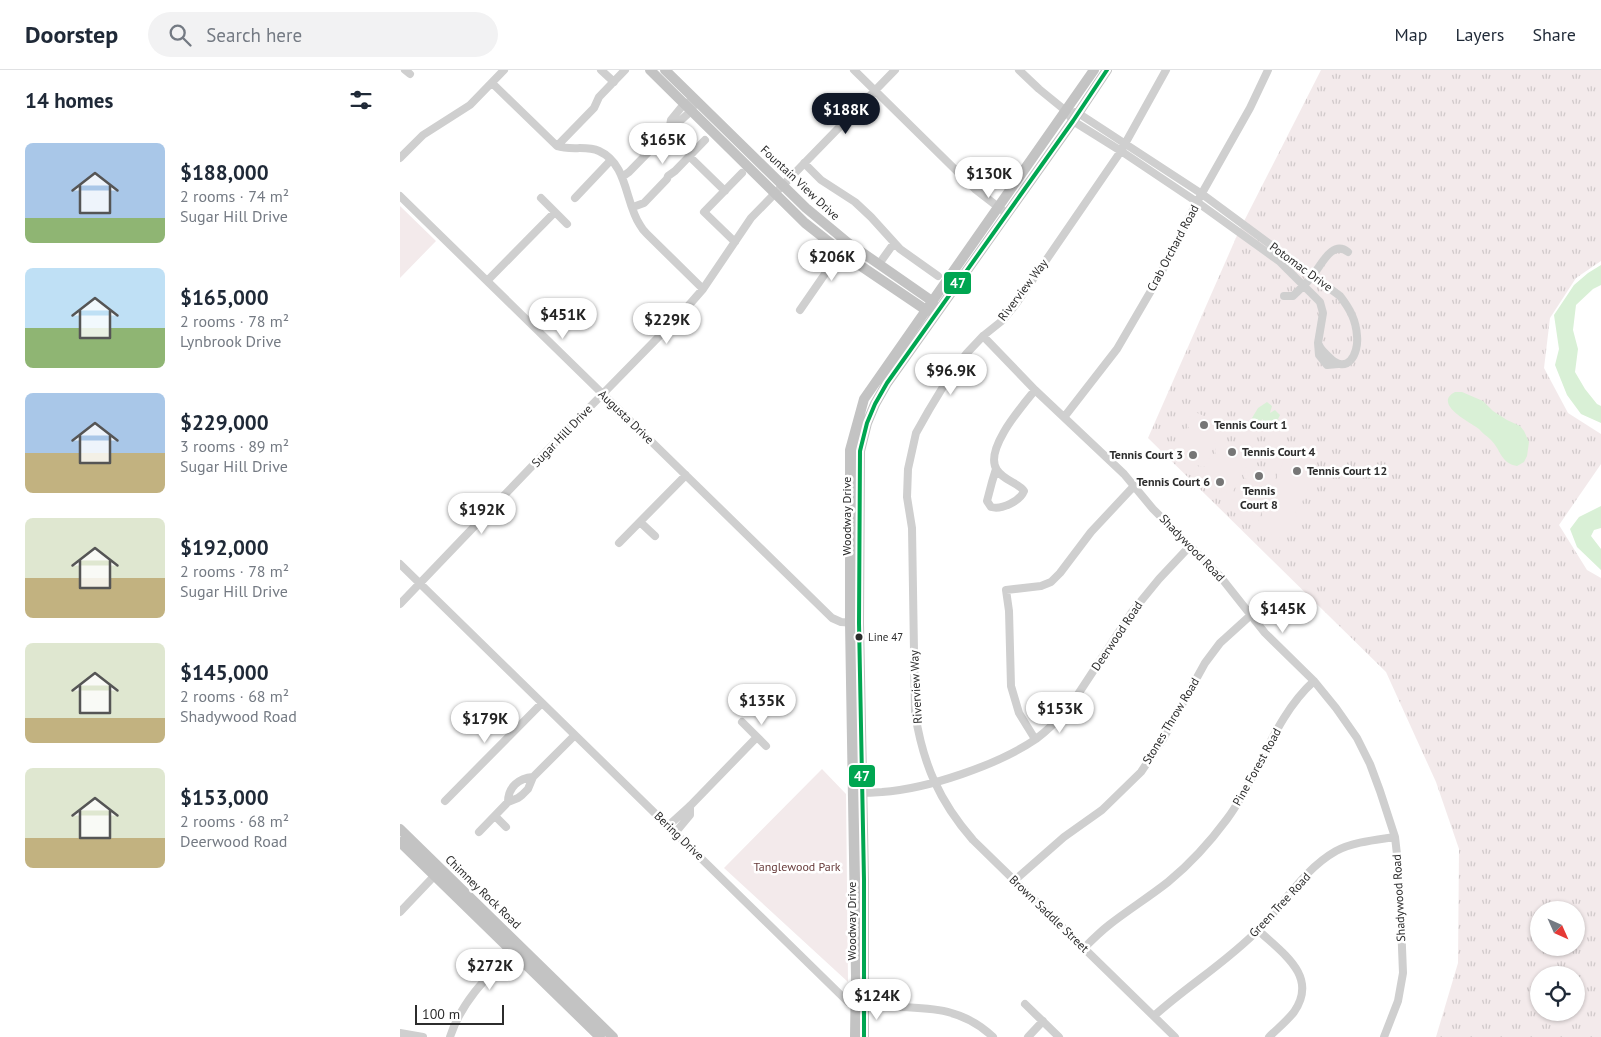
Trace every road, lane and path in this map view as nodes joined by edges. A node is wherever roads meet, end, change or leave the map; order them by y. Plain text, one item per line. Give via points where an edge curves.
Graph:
1 (504, 70) edge
2 (601, 70) edge
3 (626, 70) edge
4 (650, 70) edge
5 (665, 70) edge
6 (854, 70) edge
7 (895, 70) edge
8 (1019, 70) edge
9 (1094, 70) edge
10 (1106, 70) edge
11 (1166, 70) edge
12 (1268, 70) edge
13 (492, 82) junction
14 (614, 82) junction
15 (874, 90) junction
16 (696, 101) junction
17 (688, 107) junction
18 (1066, 111) junction
19 (1076, 117) junction
20 (705, 140) dead end
21 (557, 146) junction
22 (1123, 147) junction
23 (689, 156) junction
24 (400, 158) edge
25 (611, 160) junction
26 (804, 163) junction
27 (742, 174) dead end
28 (622, 177) junction
29 (782, 185) junction
30 (724, 191) junction
31 (774, 194) junction
32 (1202, 194) junction
33 (400, 196) edge
34 (541, 198) dead end
35 (575, 198) dead end
36 (1197, 202) junction
37 (633, 208) junction
38 (1002, 211) junction
39 (555, 212) junction
40 (567, 224) dead end
41 (735, 242) junction
42 (847, 242) junction
43 (894, 243) junction
44 (840, 251) junction
45 (879, 264) junction
46 (1314, 274) junction
47 (938, 276) dead end
48 (487, 282) junction
49 (1304, 285) junction
50 (703, 289) junction
51 (1284, 296) dead end
52 (931, 308) junction
53 (800, 310) dead end
54 (983, 336) junction
55 (1035, 390) junction
56 (602, 395) junction
57 (1065, 416) junction
58 (996, 470) junction
59 (686, 475) junction
60 (1134, 486) junction
61 (640, 522) junction
62 (655, 536) dead end
63 (619, 543) dead end
64 (1190, 546) junction
65 (400, 564) edge
66 (420, 583) junction
67 (400, 604) edge
68 (1252, 614) junction
69 (855, 623) junction
70 (1314, 681) junction
71 (542, 703) junction
72 (856, 703) junction
73 (742, 722) dead end
74 (575, 735) junction
75 (757, 737) junction
76 (1035, 739) junction
77 (766, 746) dead end
78 (533, 777) junction
79 (934, 782) junction
80 (852, 791) junction
81 (863, 793) junction
82 (445, 801) dead end
83 (508, 802) junction
84 (690, 806) junction
85 (495, 816) junction
86 (668, 826) junction
87 (506, 827) dead end
88 (400, 829) edge
89 (479, 832) dead end
90 (675, 832) junction
91 (1394, 837) junction
92 (400, 842) edge
93 (853, 855) junction
94 (864, 855) junction
95 (438, 872) junction
96 (864, 880) junction
97 (1015, 880) junction
98 (854, 881) junction
99 (400, 912) edge
100 (1258, 930) junction
101 (516, 948) junction
102 (1084, 948) junction
103 (860, 1004) junction
104 (1026, 1004) dead end
105 (1154, 1016) junction
106 (1043, 1021) junction
107 (400, 1033) edge
108 (598, 1034) edge
109 (422, 1037) edge
110 (450, 1037) edge
111 (613, 1037) edge
112 (855, 1037) edge
113 (864, 1037) edge
114 (993, 1037) edge
115 (1028, 1037) edge
116 (1059, 1037) edge
117 (1175, 1037) edge
118 (1270, 1037) edge
119 (1384, 1037) edge

1 - 13 street
2 - 14 street
3 - 14 street
4 - 17 main road, Fountain View Drive
5 - 16 main road, Fountain View Drive
6 - 15 street
7 - 15 street, Sugar Hill Drive
8 - 18 street, Potomac Drive
9 - 18 main road, Woodway Drive
10 - 19 main road, Woodway Drive
11 - 22 street, Riverview Way
12 - 32 street, Crab Orchard Road
13 - 21 street
13 - 24 street via 470,105 423,135
14 - 21 street
15 - 26 street, Sugar Hill Drive
15 - 38 street via 975,189
16 - 17 street
16 - 29 main road, Fountain View Drive
17 - 28 street via 670,120 669,131
17 - 31 main road, Fountain View Drive
18 - 19 street, Potomac Drive
18 - 38 main road, Woodway Drive
19 - 22 street, Potomac Drive
19 - 38 main road, Woodway Drive
20 - 23 street
21 - 25 street via 591,149
22 - 32 street, Potomac Drive
22 - 36 street, Potomac Drive
22 - 54 street, Riverview Way via 1016,304
23 - 30 street
23 - 37 street via 644,203
25 - 28 street
25 - 35 street
26 - 29 street, Sugar Hill Drive
26 - 43 street via 821,180 871,217
27 - 30 street
28 - 37 street
29 - 31 street, Sugar Hill Drive
29 - 42 main road, Fountain View Drive
30 - 41 street via 704,212
31 - 41 street, Sugar Hill Drive via 751,218
31 - 44 main road, Fountain View Drive
32 - 36 street, Crab Orchard Road
32 - 46 street, Potomac Drive
33 - 48 street, Augusta Drive
34 - 39 street
36 - 49 street, Potomac Drive via 1279,261
36 - 57 street, Crab Orchard Road via 1117,349
37 - 50 street via 647,234
38 - 52 main road, Woodway Drive
39 - 40 street
39 - 48 street
41 - 50 street, Sugar Hill Drive
42 - 44 street
42 - 45 main road, Fountain View Drive
43 - 45 street
43 - 47 street
44 - 52 main road, Fountain View Drive
44 - 53 street
45 - 52 main road, Fountain View Drive
46 - 49 street
46 - 49 street, Potomac Drive via 1350,309 1358,338 1357,351 1349,362 1338,364 1320,349 1323,313 1320,302
48 - 56 street, Augusta Drive
49 - 51 street via 1293,296
50 - 56 street, Sugar Hill Drive
52 - 69 main road, Woodway Drive via 883,380 867,422 860,452 854,535
54 - 55 street, Shadywood Road
54 - 79 street, Riverview Way via 949,377 916,433 908,469 915,713 918,736
55 - 57 street, Shadywood Road
55 - 58 street via 996,448
56 - 59 street, Augusta Drive
56 - 66 street, Sugar Hill Drive
57 - 60 street, Shadywood Road
58 - 58 street via 987,500 991,507 999,508 1024,491
59 - 61 street
59 - 69 street, Augusta Drive via 832,618
60 - 64 street, Shadywood Road
60 - 76 street via 1051,582 1006,590 1011,686 1020,713
61 - 62 street
61 - 63 street
64 - 68 street, Shadywood Road
64 - 76 street, Deerwood Road via 1132,612 1069,708
65 - 66 street, Bering Drive
66 - 67 street, Sugar Hill Drive
66 - 71 street, Bering Drive
68 - 70 street, Shadywood Road via 1265,633
68 - 97 street, Stones Throw Road via 1220,643 1205,663 1141,772 1102,810 1064,837
69 - 72 main road, Woodway Drive
70 - 91 street, Shadywood Road via 1357,738 1380,790
70 - 102 street, Pine Forest Road via 1287,712 1246,792 1203,849 1169,881 1109,925
71 - 74 street, Bering Drive
71 - 82 street
72 - 80 main road, Woodway Drive
72 - 81 main road, Woodway Drive
73 - 75 street
74 - 78 street
74 - 86 street, Bering Drive
75 - 77 street
75 - 84 street
76 - 79 street, Deerwood Road via 984,766
78 - 83 street via 522,795
78 - 83 street via 522,779 512,787
79 - 81 street, Deerwood Road via 900,791
79 - 97 street, Brown Saddle Street via 957,822
80 - 81 street, Deerwood Road
80 - 93 main road, Woodway Drive
81 - 94 main road, Woodway Drive
83 - 85 street
84 - 86 street
84 - 90 street via 690,815
85 - 87 street
85 - 89 street
86 - 90 street, Bering Drive
88 - 95 main road, Chimney Rock Road
90 - 103 street, Bering Drive via 848,1002
91 - 100 street, Green Tree Road via 1338,850 1322,860
91 - 119 street, Shadywood Road via 1399,872 1403,973 1398,1001
92 - 95 main road, Chimney Rock Road
93 - 94 main road
93 - 98 main road, Woodway Drive
94 - 96 main road, Woodway Drive
95 - 99 street
95 - 101 main road, Chimney Rock Road
96 - 98 main road
96 - 103 main road, Woodway Drive
97 - 102 street, Brown Saddle Street
98 - 103 main road, Woodway Drive
100 - 105 street, Green Tree Road
100 - 118 street via 1295,965 1303,985 1293,1013
101 - 108 main road, Chimney Rock Road
101 - 110 street via 472,995
102 - 105 street, Brown Saddle Street
103 - 112 main road, Woodway Drive
103 - 113 main road, Woodway Drive
103 - 114 street via 941,1010 971,1021
104 - 106 street
105 - 117 street, Brown Saddle Street
106 - 115 street
106 - 116 street
107 - 109 street
108 - 111 main road, Chimney Rock Road

